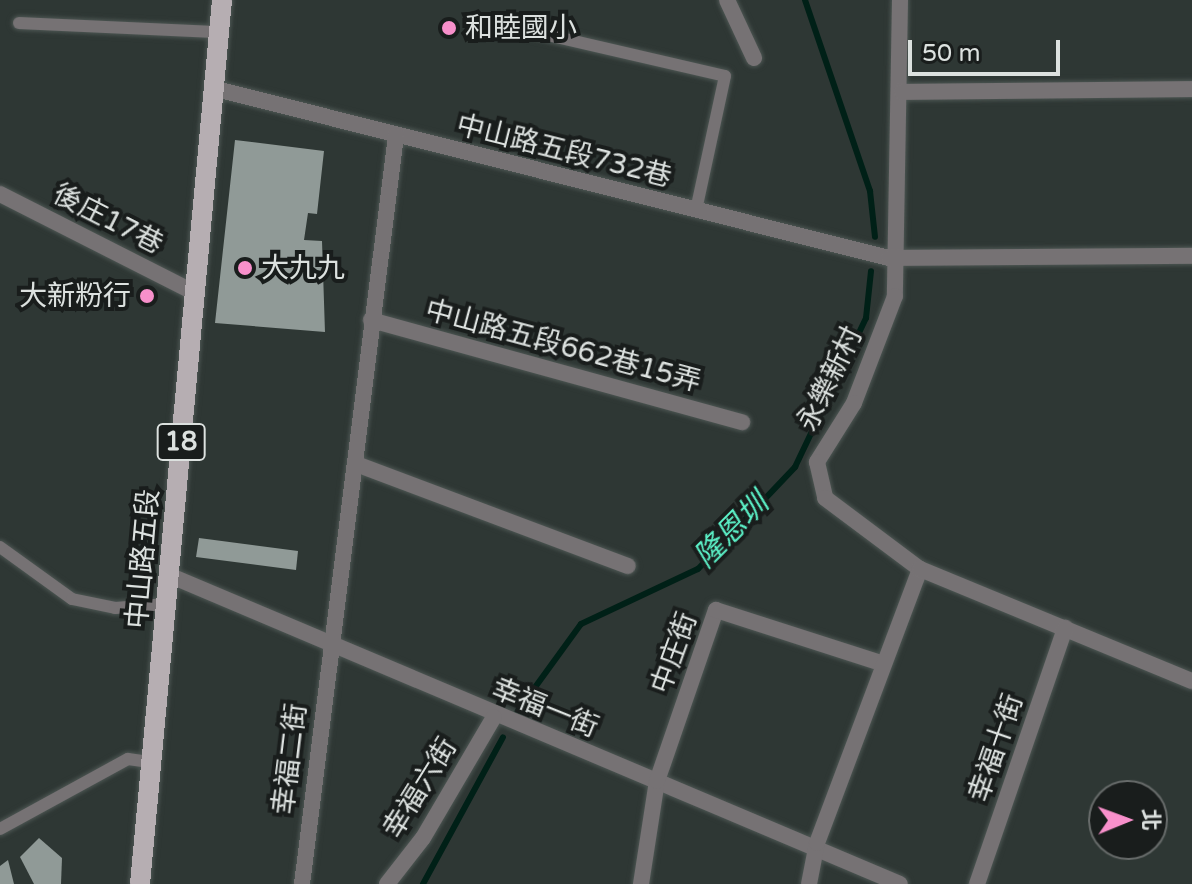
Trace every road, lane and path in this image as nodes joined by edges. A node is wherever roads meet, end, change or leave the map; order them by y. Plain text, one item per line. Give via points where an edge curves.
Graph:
1 (222, 0) edge
2 (727, 0) edge
3 (900, 0) edge
4 (19, 23) dead end
5 (526, 30) dead end
6 (220, 32) junction
7 (754, 58) dead end
8 (216, 89) junction
9 (1192, 89) edge
10 (902, 92) junction
11 (396, 136) junction
12 (0, 194) edge
13 (696, 210) junction
14 (1192, 256) edge
15 (900, 259) junction
16 (191, 291) junction
17 (371, 320) junction
18 (742, 422) dead end
19 (359, 465) junction
20 (0, 547) edge
21 (628, 566) dead end
22 (920, 569) junction
23 (171, 576) junction
24 (167, 604) junction
25 (1065, 628) junction
26 (329, 641) junction
27 (884, 664) junction
28 (1192, 681) edge
29 (494, 717) junction
30 (155, 763) junction
31 (657, 781) junction
32 (0, 829) edge
33 (817, 843) junction
34 (140, 884) edge
35 (302, 884) edge
36 (387, 884) edge
37 (641, 884) edge
38 (809, 884) edge
39 (900, 884) edge
40 (977, 884) edge

1 - 6 main road, 中山路五段 / 18
2 - 7 street
3 - 10 street, 永樂新村
4 - 6 lane
5 - 13 lane via 725,76
6 - 8 main road, 中山路五段 / 18
8 - 11 street, 中山路五段732巷
8 - 16 main road, 中山路五段 / 18
9 - 10 street
10 - 15 street, 永樂新村
11 - 13 street, 中山路五段732巷
11 - 17 street
12 - 16 street, 後庄17巷
13 - 15 street, 中山路五段732巷
14 - 15 street
15 - 22 street, 永樂新村 via 895,296 854,403 817,462 825,498
16 - 23 main road, 中山路五段 / 18
17 - 18 street, 中山路五段662巷15弄
17 - 19 street
19 - 21 street
19 - 26 street
20 - 24 lane via 72,599 115,608
22 - 25 street, 永樂新村
22 - 27 street
23 - 24 main road, 中山路五段 / 18
23 - 26 street, 幸福一街
24 - 30 main road, 中山路五段 / 18
25 - 28 street, 永樂新村
25 - 40 street, 幸福十街
26 - 29 street, 幸福一街
26 - 35 street, 幸福二街
27 - 31 street, 中庄街 via 716,610
27 - 33 street
29 - 31 street, 幸福一街
29 - 36 street, 幸福六街 via 423,838
30 - 32 lane via 128,759
30 - 34 main road, 中山路五段 / 18
31 - 33 street, 幸福一街
31 - 37 street, 中庄街
33 - 38 street
33 - 39 street, 幸福一街

